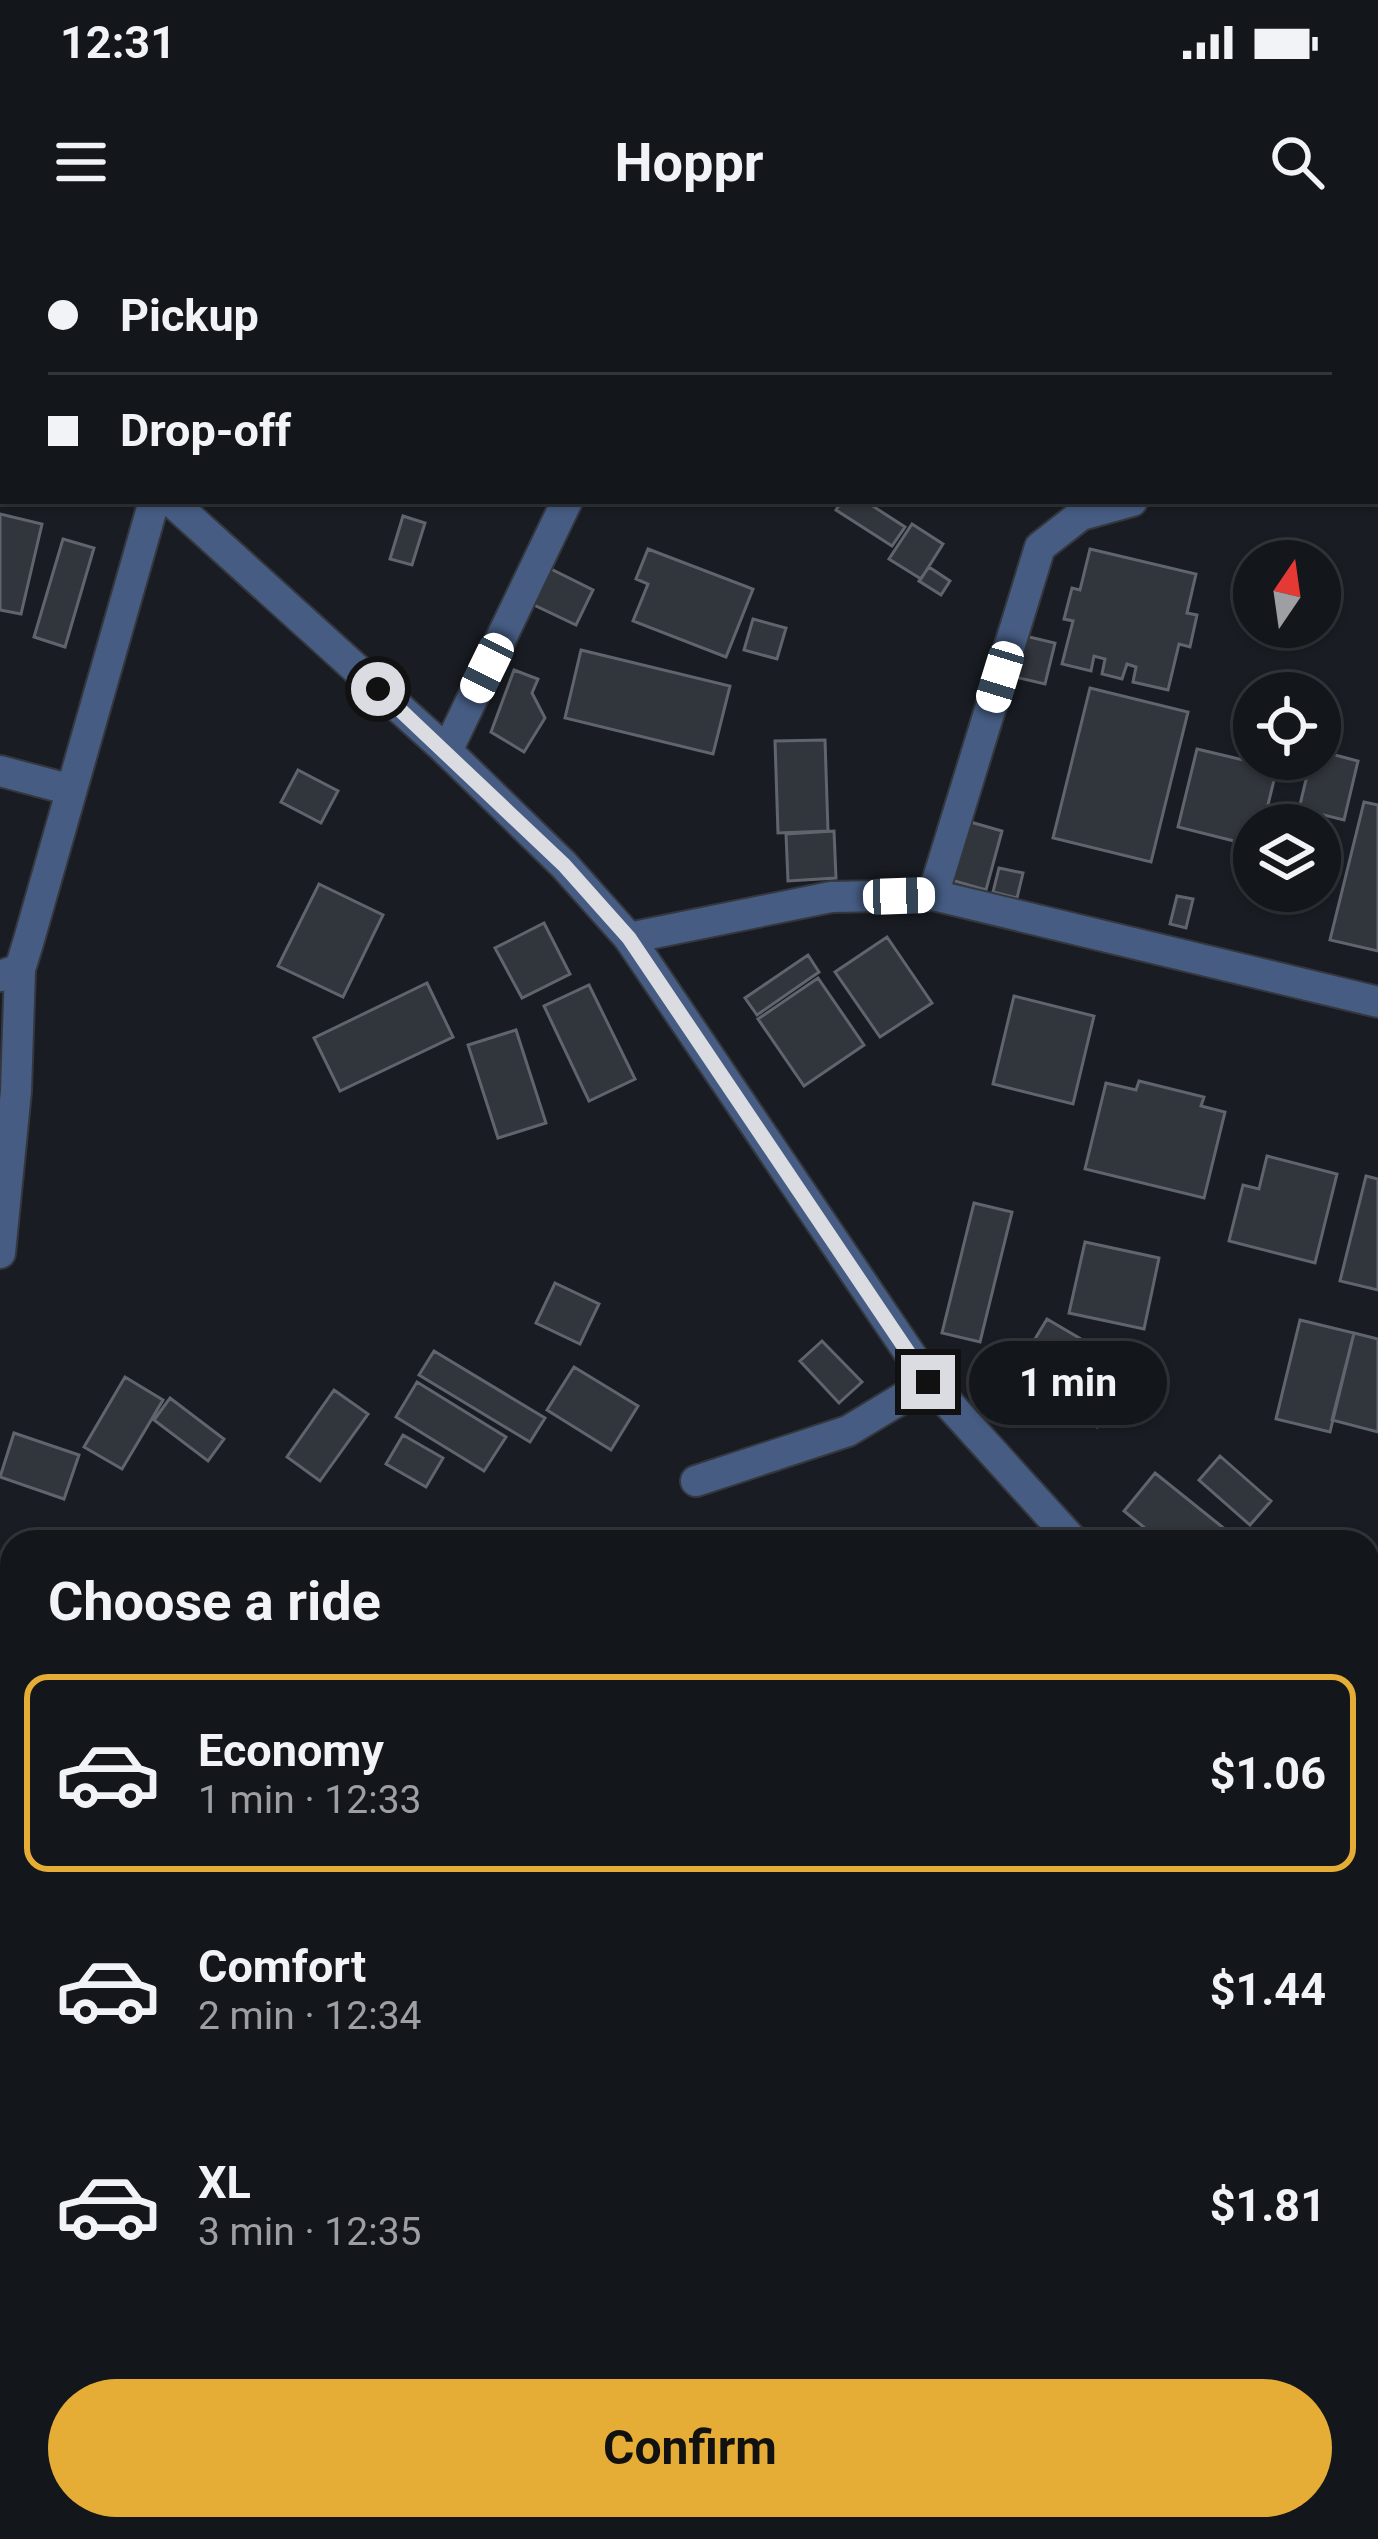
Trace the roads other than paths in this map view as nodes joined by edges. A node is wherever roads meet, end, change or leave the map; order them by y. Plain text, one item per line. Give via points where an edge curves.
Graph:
1 (153, 504) edge
2 (174, 504) edge
3 (566, 504) edge
4 (1121, 504) edge
5 (446, 751) junction
6 (0, 771) edge
7 (68, 789) junction
8 (933, 895) junction
9 (629, 938) junction
10 (10, 972) edge
11 (1378, 1002) edge
12 (0, 1253) edge
13 (928, 1382) junction
14 (696, 1481) dead end
15 (1063, 1530) edge

1 - 7 street
2 - 5 street
3 - 5 street
4 - 8 street via 1081,515 1040,547
5 - 9 street
6 - 7 street
7 - 10 street
8 - 9 street via 831,897
8 - 11 street
9 - 13 street
10 - 12 street via 16,1091
13 - 14 street via 848,1431
13 - 15 street

